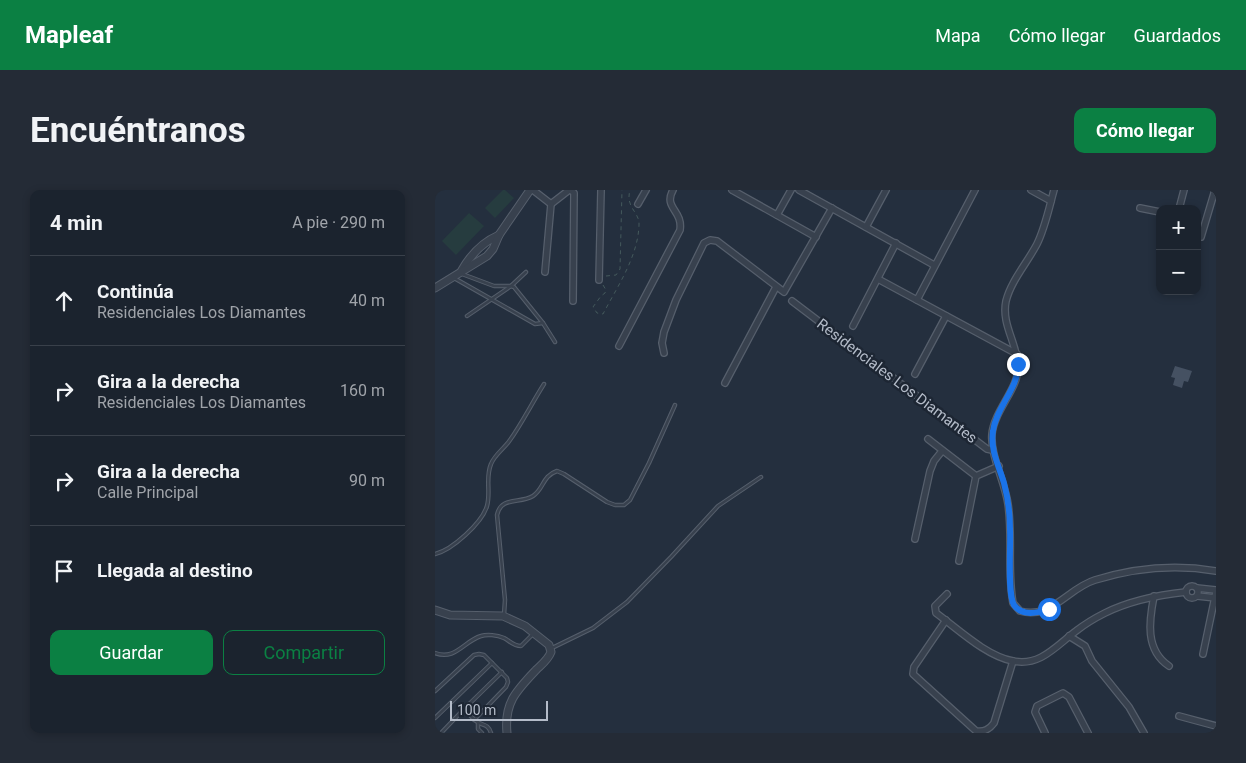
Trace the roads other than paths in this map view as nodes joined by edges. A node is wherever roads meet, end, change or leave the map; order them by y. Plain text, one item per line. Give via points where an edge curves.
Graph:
1 (531, 190) edge
2 (570, 190) edge
3 (601, 190) edge
4 (646, 190) edge
5 (673, 190) edge
6 (732, 190) edge
7 (791, 190) edge
8 (799, 190) edge
9 (886, 190) edge
10 (975, 190) edge
11 (1031, 190) edge
12 (1054, 190) edge
13 (1184, 190) edge
14 (1215, 190) edge
15 (1051, 201) junction
16 (551, 204) junction
17 (638, 204) dead end
18 (1180, 205) edge
19 (832, 208) junction
20 (1141, 208) dead end
21 (1156, 211) edge
22 (777, 215) junction
23 (866, 227) junction
24 (499, 235) junction
25 (816, 237) junction
26 (1201, 237) dead end
27 (896, 244) junction
28 (935, 265) junction
29 (460, 272) junction
30 (526, 272) dead end
31 (545, 272) dead end
32 (452, 277) junction
33 (878, 278) junction
34 (599, 280) dead end
35 (511, 286) junction
36 (776, 287) junction
37 (435, 288) edge
38 (491, 300) junction
39 (917, 300) junction
40 (573, 301) dead end
41 (792, 301) dead end
42 (467, 316) dead end
43 (946, 316) junction
44 (543, 323) junction
45 (853, 326) dead end
46 (555, 342) dead end
47 (619, 346) dead end
48 (664, 353) dead end
49 (1017, 354) junction
50 (915, 374) dead end
51 (725, 383) dead end
52 (544, 384) dead end
53 (675, 405) dead end
54 (928, 439) dead end
55 (993, 450) junction
56 (942, 451) junction
57 (999, 466) junction
58 (977, 476) junction
59 (761, 477) dead end
60 (915, 539) dead end
61 (435, 554) edge
62 (959, 561) dead end
63 (1216, 571) edge
64 (1197, 588) junction
65 (1186, 592) junction
66 (947, 594) dead end
67 (1215, 594) edge
68 (1154, 596) junction
69 (1197, 596) junction
70 (435, 610) edge
71 (503, 616) junction
72 (946, 620) junction
73 (534, 633) junction
74 (1069, 636) junction
75 (551, 648) junction
76 (435, 653) edge
77 (1203, 654) dead end
78 (1013, 661) junction
79 (492, 663) junction
80 (1169, 666) dead end
81 (502, 672) junction
82 (437, 687) edge
83 (435, 691) edge
84 (464, 709) junction
85 (1179, 716) dead end
86 (435, 718) edge
87 (474, 720) junction
88 (478, 723) junction
89 (1216, 726) edge
90 (976, 732) edge
91 (441, 733) edge
92 (482, 733) edge
93 (491, 733) edge
94 (507, 733) edge
95 (1045, 733) edge
96 (1088, 733) edge
97 (1144, 733) edge

1 - 16 street
1 - 24 street
2 - 16 street
2 - 40 street via 573,193
3 - 34 street
4 - 17 street
5 - 47 street via 670,202 679,216 678,234
6 - 22 street
7 - 22 street
8 - 19 street
9 - 23 street
10 - 28 street
11 - 15 street
12 - 15 street
13 - 18 street
14 - 26 street
15 - 49 street via 1038,242 1006,302 1006,323
16 - 31 street
19 - 23 street
19 - 25 street
20 - 21 street
22 - 25 street
23 - 27 street
24 - 29 street via 481,246
24 - 29 street via 487,256
25 - 36 street via 785,292
27 - 28 street
27 - 33 street
28 - 39 street
29 - 32 street
29 - 35 lane via 494,286
30 - 35 lane
32 - 37 street
32 - 38 lane
33 - 39 street
33 - 45 street
35 - 38 lane
35 - 44 lane via 518,290
36 - 48 street via 717,241 703,244 662,338
36 - 51 street
38 - 42 lane
38 - 44 lane via 535,324
39 - 43 street
41 - 55 street, Residenciales Los Diamantes
43 - 49 street
43 - 50 street
44 - 46 lane
49 - 55 street via 1018,375 995,420
52 - 61 lane via 511,439 490,465 487,507 482,516 467,534
53 - 71 lane via 649,463 630,500 624,505 607,502 557,471 546,478 535,495 498,508 505,600
54 - 56 street
55 - 57 street, Residenciales Los Diamantes
56 - 58 street
56 - 60 street via 930,471
57 - 58 street
57 - 63 street, Residenciales Los Diamantes via 1009,513 1011,592 1013,603 1020,611 1033,613 1049,609 1092,580 1117,574 1191,567
58 - 62 street
59 - 75 lane via 718,506 627,602 593,628
64 - 65 street via 1190,586
64 - 67 street
64 - 69 street
65 - 68 street
65 - 69 street via 1191,598
66 - 72 street via 935,606 936,613
67 - 69 street
67 - 77 street
68 - 74 street via 1127,603
68 - 80 street via 1151,638 1162,661
70 - 71 street via 449,615
71 - 73 street
72 - 78 street via 980,646
72 - 90 street via 914,667 913,674
73 - 75 street
73 - 76 lane via 521,646 488,635 479,637 456,653
74 - 78 street via 1035,660
74 - 97 street via 1085,646
75 - 94 street via 547,659 512,698 506,721
78 - 90 street via 994,723 987,730
79 - 81 lane
79 - 82 lane via 484,655 474,655
79 - 86 lane
81 - 84 lane
81 - 87 lane via 507,678 506,687
82 - 83 lane
84 - 87 lane
84 - 91 lane
85 - 89 street
87 - 88 lane
88 - 92 lane
88 - 93 lane via 485,724
95 - 96 street via 1035,712 1037,706 1063,693 1069,697

